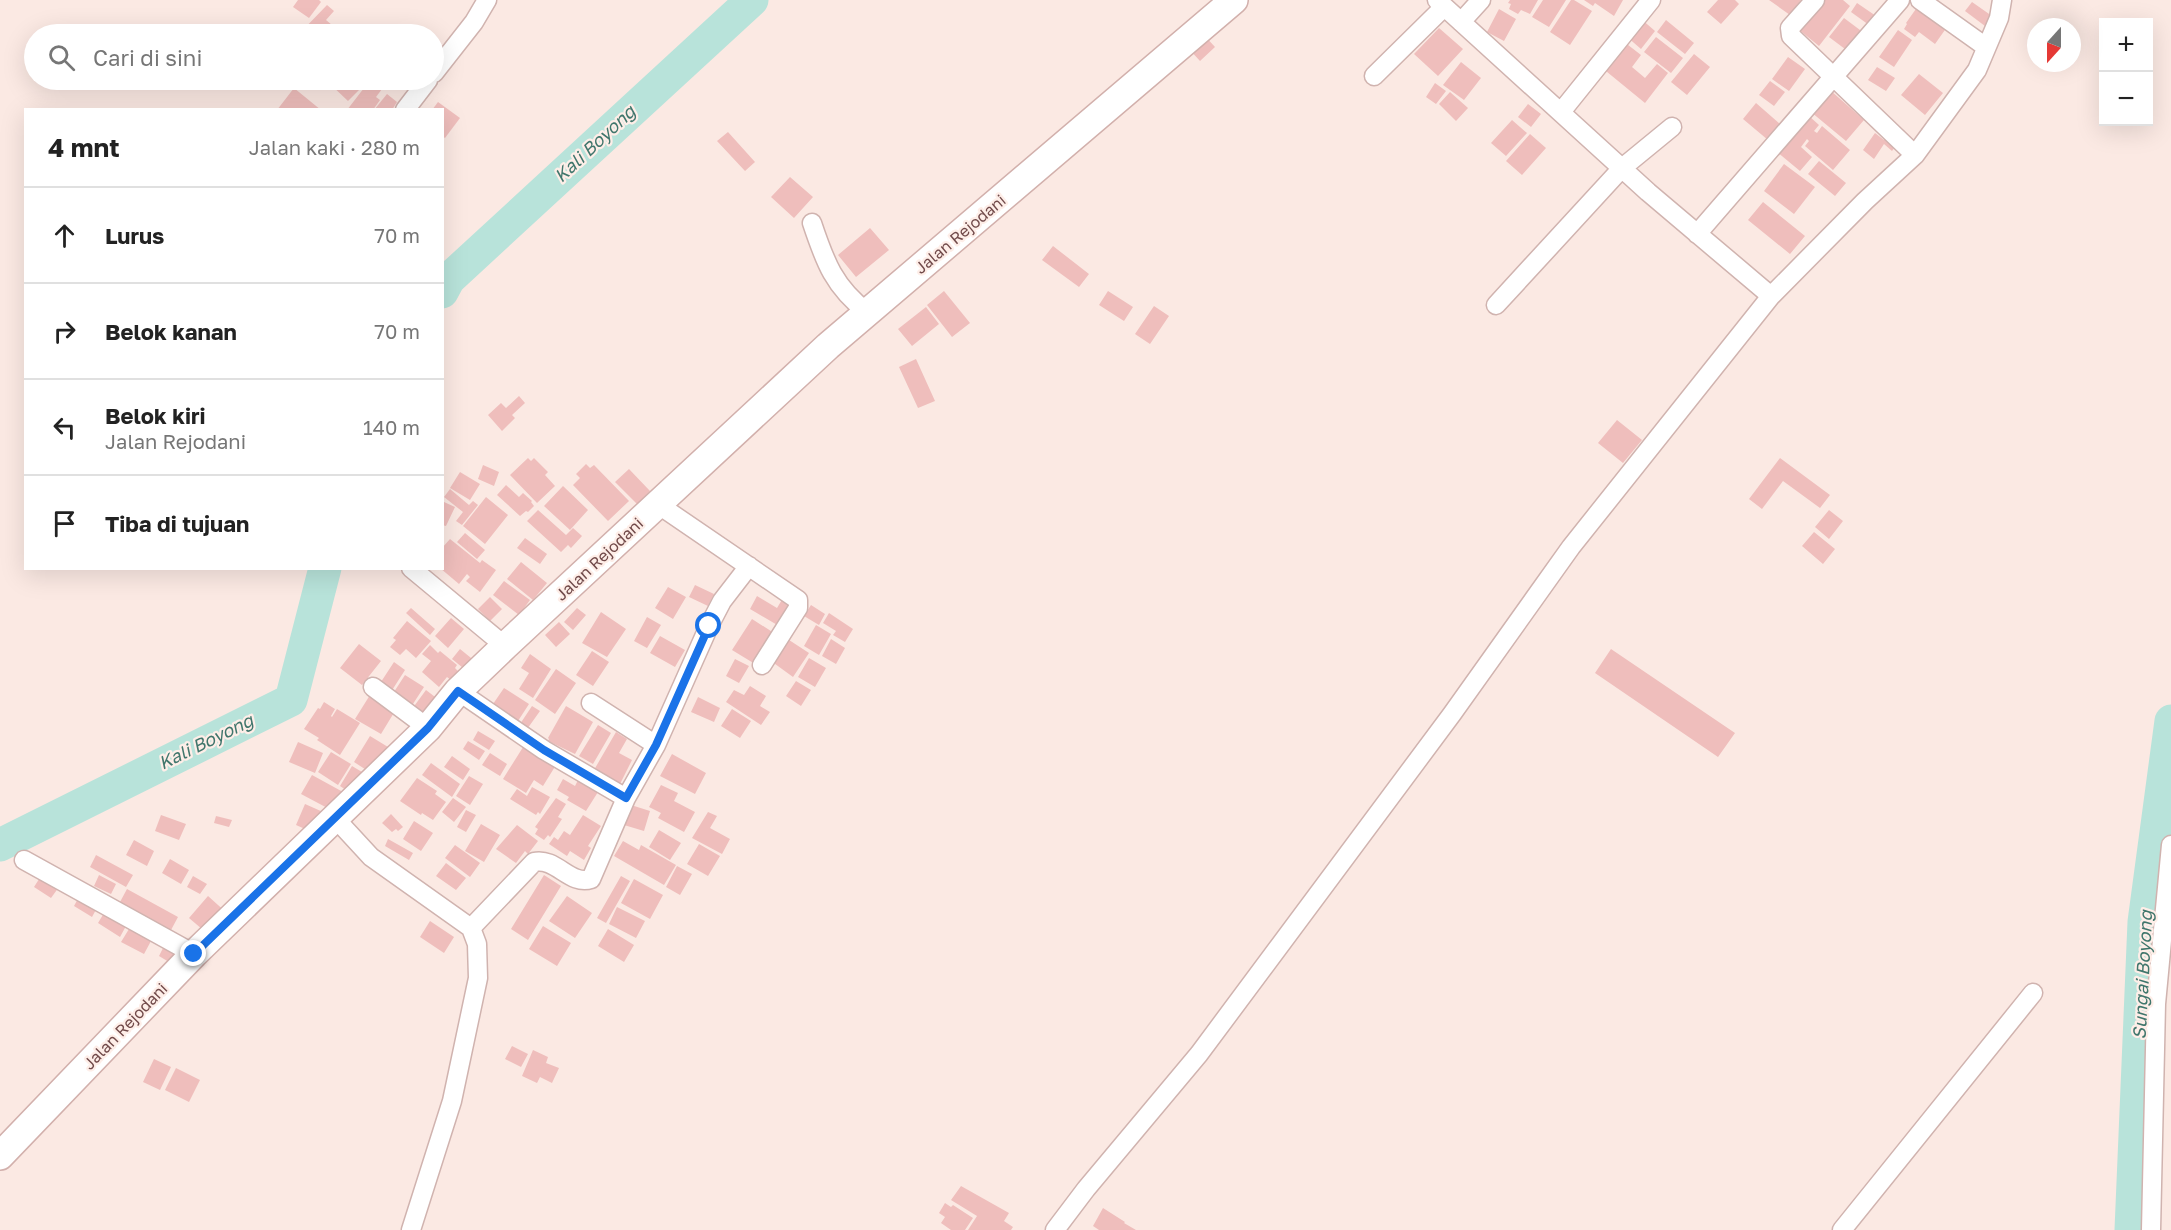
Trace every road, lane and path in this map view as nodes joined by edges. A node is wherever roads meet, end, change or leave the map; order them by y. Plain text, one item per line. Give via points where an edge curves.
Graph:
1 (487, 0) edge
2 (1234, 0) edge
3 (1481, 0) edge
4 (1651, 0) edge
5 (1815, 0) edge
6 (1900, 0) edge
7 (1920, 0) edge
8 (2002, 0) edge
9 (1440, 4) edge
10 (1461, 22) junction
11 (1986, 47) junction
12 (444, 60) edge
13 (1374, 76) dead end
14 (1834, 76) junction
15 (420, 90) edge
16 (407, 108) edge
17 (1561, 112) junction
18 (1672, 127) dead end
19 (1915, 155) junction
20 (1622, 168) junction
21 (812, 223) dead end
22 (1697, 234) junction
23 (1771, 296) junction
24 (1496, 305) dead end
25 (860, 319) junction
26 (659, 505) junction
27 (749, 566) junction
28 (413, 570) edge
29 (505, 646) junction
30 (762, 665) dead end
31 (373, 687) dead end
32 (458, 691) junction
33 (591, 703) dead end
34 (428, 728) junction
35 (656, 745) junction
36 (626, 798) junction
37 (335, 818) junction
38 (2171, 845) edge
39 (24, 860) dead end
40 (471, 928) junction
41 (194, 954) junction
42 (2032, 993) dead end
43 (0, 1156) edge
44 (411, 1230) edge
45 (1055, 1230) edge
46 (1842, 1230) edge
47 (2151, 1230) edge

1 - 12 street
2 - 25 main road, Jalan Rejodani
3 - 10 street
4 - 17 street
5 - 14 street via 1790,28 1791,36
6 - 14 street
7 - 11 street
8 - 11 street
9 - 10 street
9 - 13 street
10 - 17 street
11 - 19 street via 1977,69
14 - 19 street
14 - 22 street
15 - 16 street
17 - 20 street
18 - 20 street
19 - 23 street
20 - 22 street
20 - 24 street
21 - 25 street via 829,271 853,301
22 - 23 street
23 - 45 street via 1571,547 1199,1054
25 - 26 main road, Jalan Rejodani
26 - 27 street
26 - 29 main road, Jalan Rejodani
27 - 30 street via 799,604
27 - 35 street via 722,601 709,626
28 - 29 street
29 - 32 main road, Jalan Rejodani
31 - 34 street
32 - 34 main road, Jalan Rejodani
32 - 36 street via 544,750
33 - 35 street
34 - 37 main road, Jalan Rejodani
35 - 36 street
36 - 40 street via 591,879 580,880 546,862 534,862
37 - 40 street via 371,857
37 - 41 main road, Jalan Rejodani
38 - 47 street via 2156,1004
39 - 41 street
40 - 44 street via 477,944 478,978 452,1101
41 - 43 main road, Jalan Rejodani
42 - 46 street

